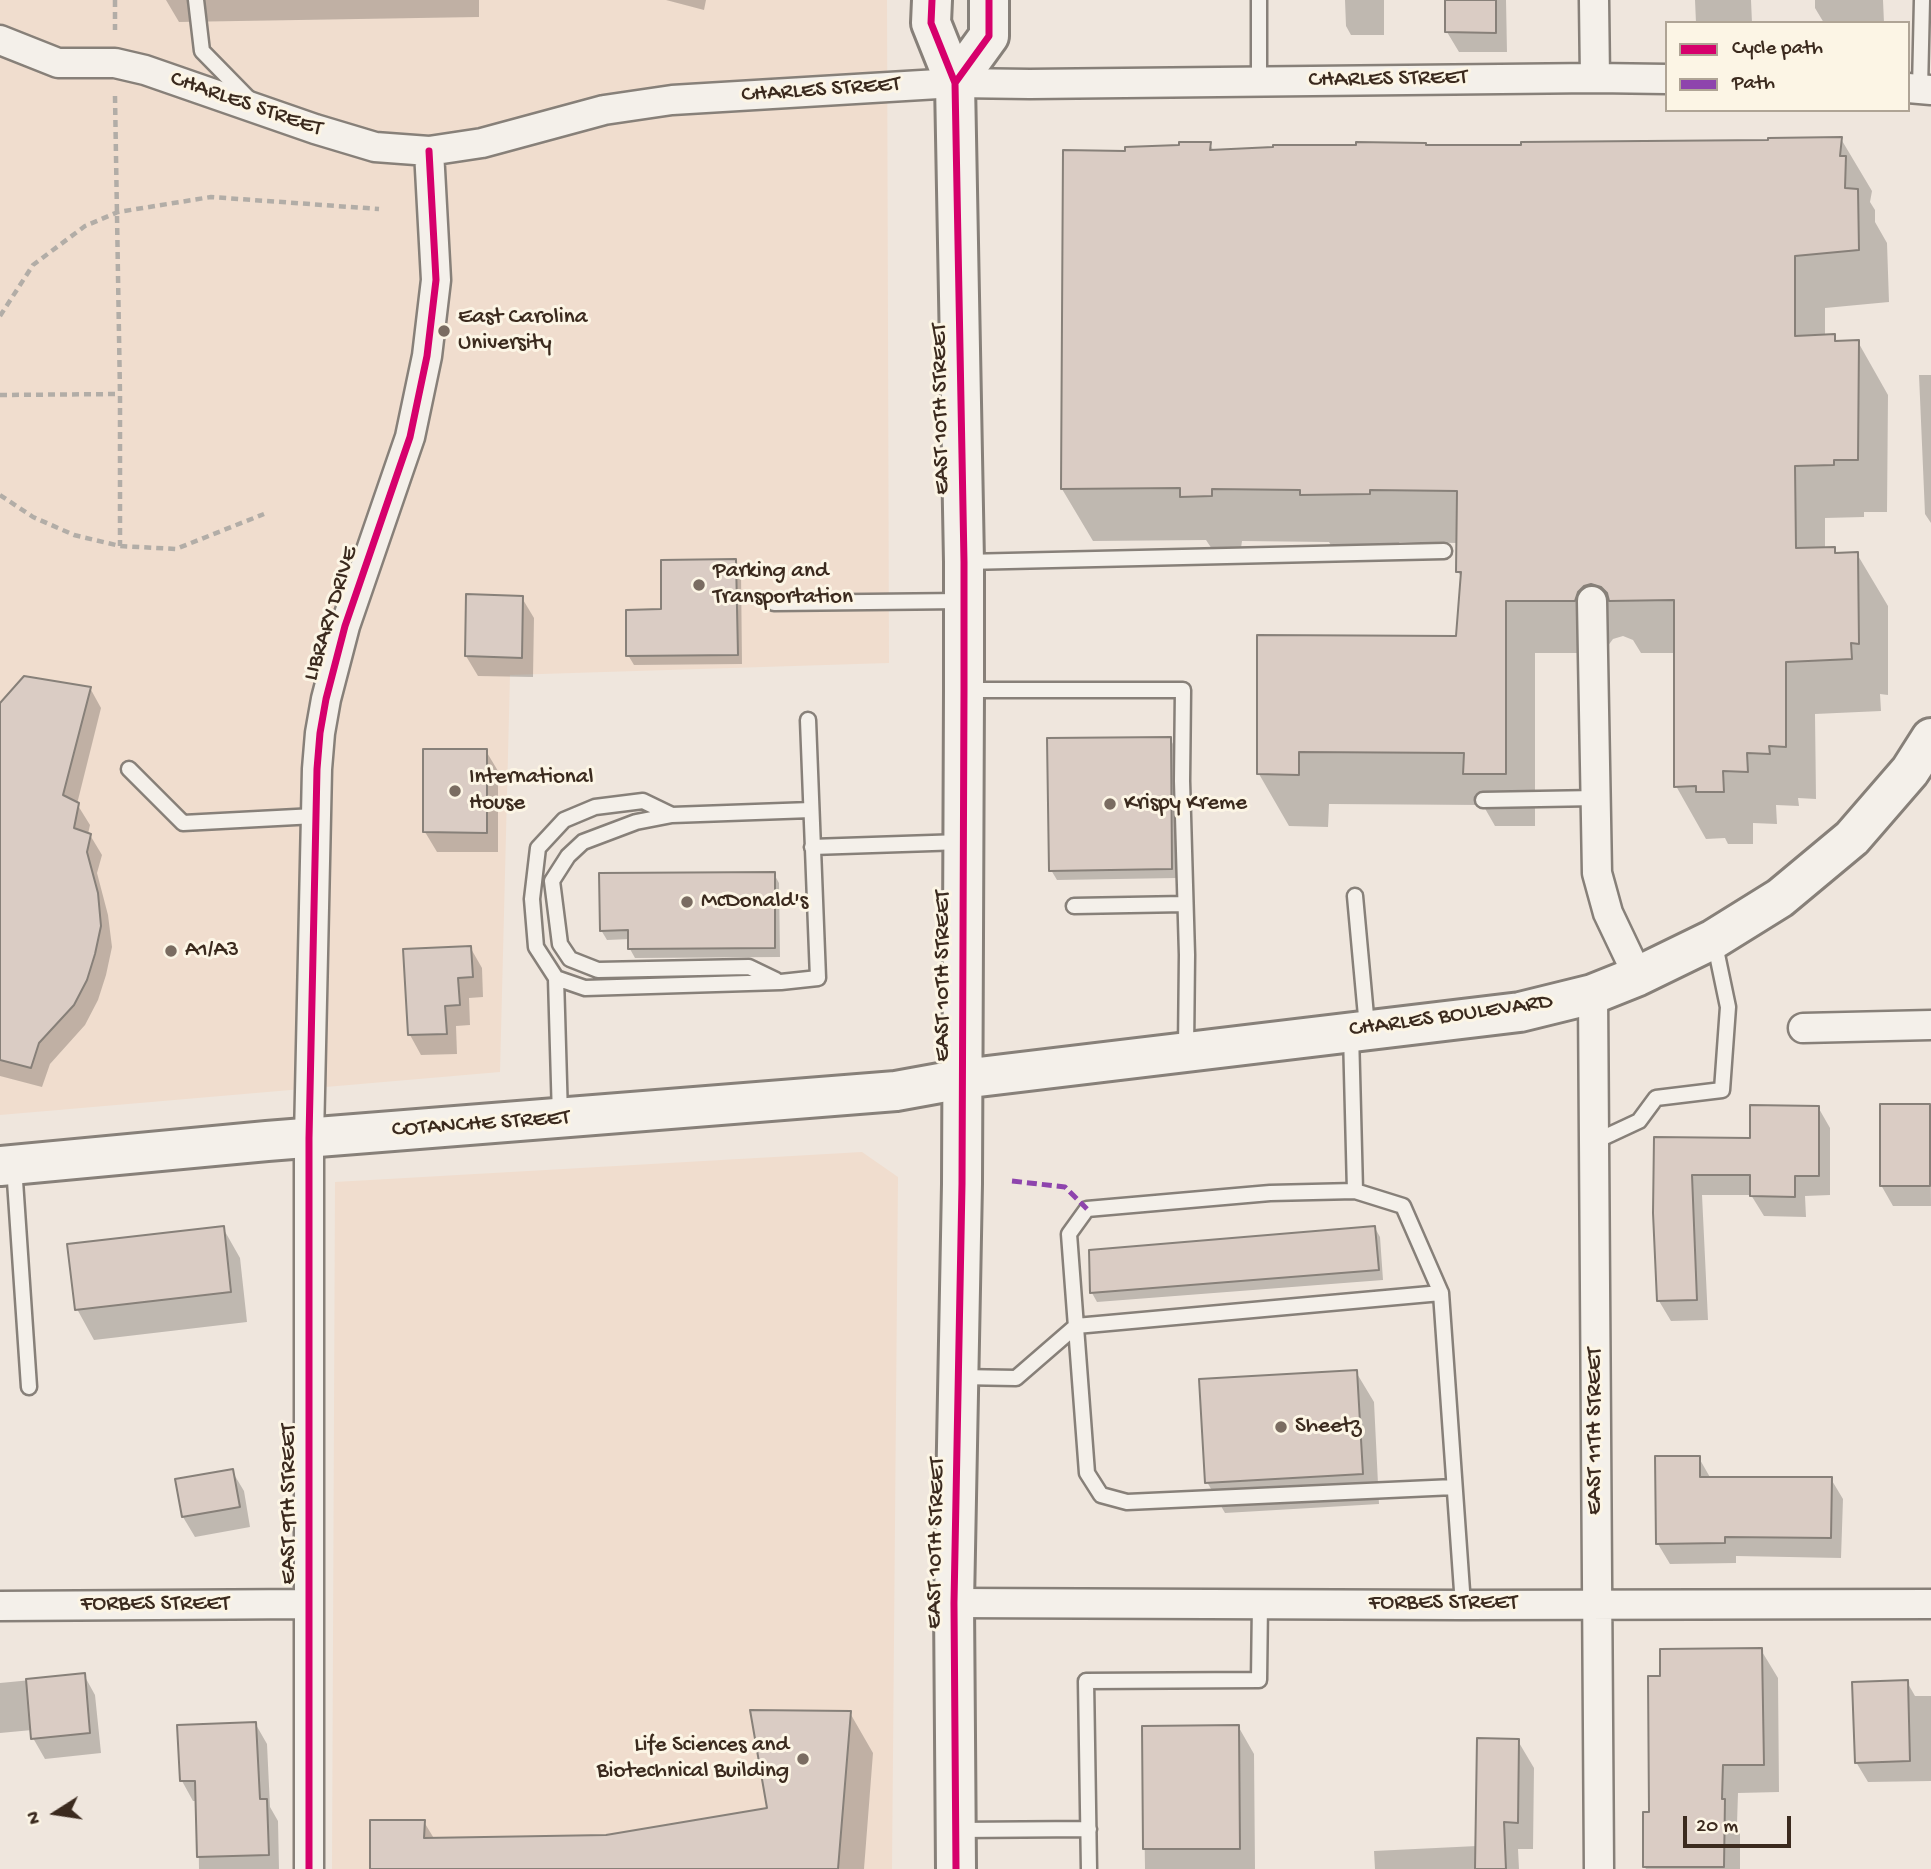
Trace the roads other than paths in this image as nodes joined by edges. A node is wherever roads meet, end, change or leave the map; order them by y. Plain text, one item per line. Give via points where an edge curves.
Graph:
1 (196, 0) edge
2 (932, 0) edge
3 (989, 0) edge
4 (1259, 0) edge
5 (1594, 0) edge
6 (1922, 0) edge
7 (0, 40) edge
8 (1595, 78) junction
9 (1665, 79) edge
10 (1259, 81) junction
11 (955, 83) junction
12 (1920, 89) edge
13 (260, 110) junction
14 (429, 152) junction
15 (1444, 551) dead end
16 (964, 562) junction
17 (964, 601) junction
18 (1592, 601) dead end
19 (774, 603) dead end
20 (964, 690) junction
21 (808, 720) dead end
22 (1931, 738) edge
23 (129, 769) dead end
24 (1596, 798) junction
25 (1483, 800) dead end
26 (810, 810) junction
27 (672, 815) junction
28 (315, 816) junction
29 (964, 842) junction
30 (812, 848) junction
31 (1355, 896) dead end
32 (1185, 904) junction
33 (1074, 906) dead end
34 (1714, 939) junction
35 (1638, 976) junction
36 (556, 978) junction
37 (781, 982) junction
38 (1593, 994) junction
39 (1931, 1026) edge
40 (1802, 1028) dead end
41 (1359, 1031) junction
42 (1186, 1051) junction
43 (962, 1079) junction
44 (560, 1119) junction
45 (309, 1138) junction
46 (1594, 1142) junction
47 (7, 1165) edge
48 (1355, 1191) junction
49 (1441, 1293) junction
50 (1076, 1326) junction
51 (958, 1377) junction
52 (29, 1387) dead end
53 (1454, 1486) junction
54 (954, 1603) junction
55 (1260, 1603) junction
56 (309, 1604) junction
57 (1597, 1604) junction
58 (1931, 1604) edge
59 (1463, 1605) junction
60 (0, 1606) edge
61 (1089, 1829) junction
62 (956, 1830) junction
63 (309, 1869) edge
64 (956, 1869) edge
65 (1089, 1869) edge
66 (1599, 1869) edge

1 - 13 lane via 202,51
2 - 11 main road, EAST 10TH STREET via 931,23
3 - 11 main road via 989,36
4 - 10 lane
5 - 8 street
6 - 12 lane
7 - 13 street, CHARLES STREET via 58,63 115,63 145,70
8 - 9 street, CHARLES STREET
8 - 10 street, CHARLES STREET
10 - 11 street, CHARLES STREET
11 - 14 street, CHARLES STREET via 672,100 604,110 482,143
11 - 16 main road, EAST 10TH STREET
13 - 14 street, CHARLES STREET via 375,148
14 - 28 street, LIBRARY DRIVE via 436,280 427,356 410,437 345,626 326,699
15 - 16 lane
16 - 17 main road, EAST 10TH STREET
17 - 19 lane
17 - 20 main road, EAST 10TH STREET
18 - 24 street
20 - 29 main road, EAST 10TH STREET
20 - 32 lane via 1183,690
21 - 26 lane
22 - 34 main road, CHARLES BOULEVARD via 1910,771 1852,838 1780,898
23 - 28 lane via 183,823
24 - 25 lane
24 - 35 street via 1597,873 1608,913
26 - 27 lane
26 - 30 lane
27 - 36 lane via 642,801 595,807 564,820 538,848 531,899 536,947
27 - 37 lane via 636,822 583,842 569,856 552,881 560,944 570,959 598,970 749,967
28 - 45 street, LIBRARY DRIVE
29 - 30 lane
29 - 43 main road, EAST 10TH STREET
30 - 37 lane via 818,978
31 - 41 lane
32 - 33 lane
32 - 42 lane
34 - 35 main road, CHARLES BOULEVARD
34 - 46 lane via 1728,1006 1722,1090 1656,1098 1639,1121
35 - 38 main road, CHARLES BOULEVARD
36 - 37 lane via 585,988
36 - 44 lane
38 - 41 main road, CHARLES BOULEVARD via 1520,1012
38 - 46 street, EAST 11TH STREET
39 - 40 street
41 - 42 main road, CHARLES BOULEVARD
41 - 48 lane
42 - 43 main road, CHARLES BOULEVARD
43 - 44 main road, COTANCHE STREET via 896,1091
43 - 51 main road, EAST 10TH STREET
44 - 45 main road, COTANCHE STREET
45 - 47 main road, COTANCHE STREET
45 - 56 street, EAST 9TH STREET
46 - 57 street, EAST 11TH STREET
47 - 52 lane
48 - 49 lane via 1403,1206
48 - 50 lane via 1270,1193 1087,1209 1069,1234
49 - 50 lane
49 - 53 lane
50 - 51 lane via 1016,1378
50 - 53 lane via 1087,1473 1101,1495 1127,1502
51 - 54 main road, EAST 10TH STREET
53 - 59 lane
54 - 55 street, FORBES STREET
54 - 62 main road, EAST 10TH STREET
55 - 59 street, FORBES STREET
55 - 61 lane via 1259,1680 1086,1681
56 - 60 street, FORBES STREET
56 - 63 street, EAST 9TH STREET
57 - 58 street, FORBES STREET
57 - 59 street, FORBES STREET
57 - 66 street, EAST 11TH STREET
61 - 62 lane
61 - 65 lane
62 - 64 main road, EAST 10TH STREET

